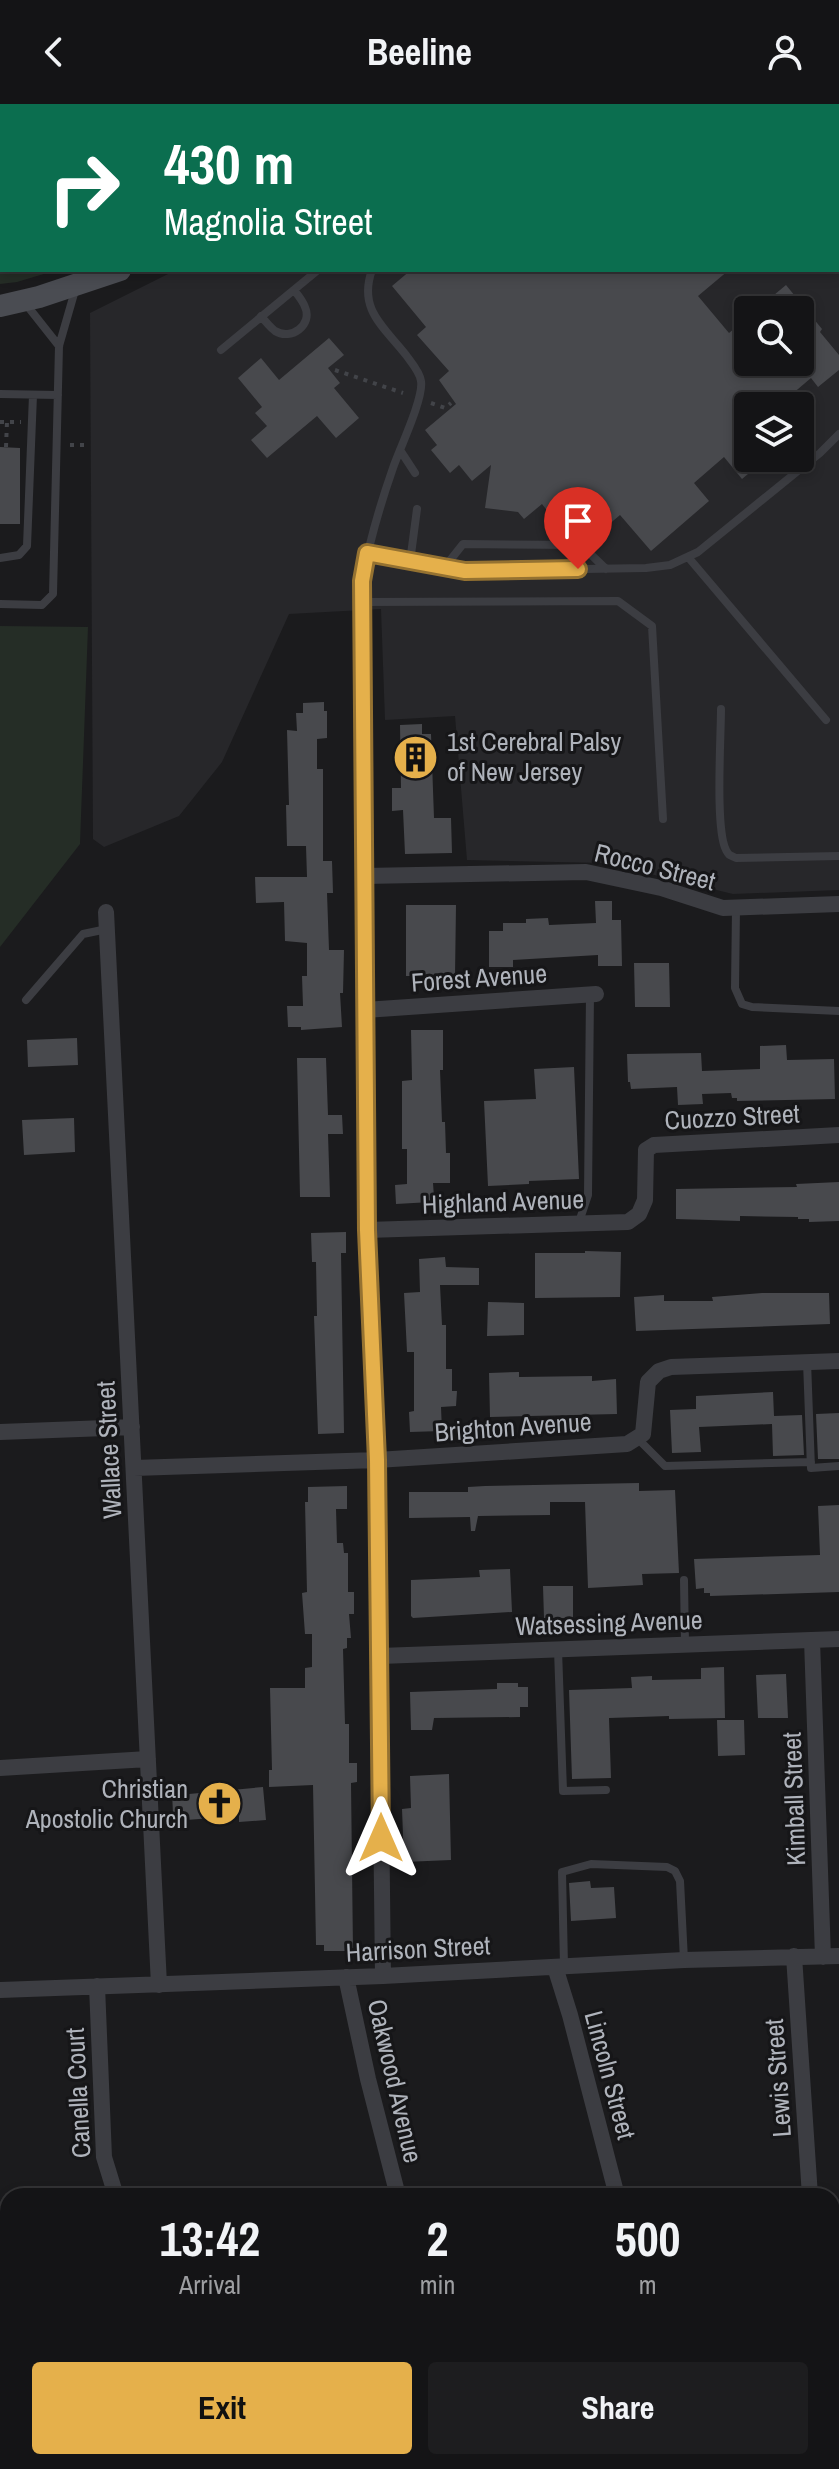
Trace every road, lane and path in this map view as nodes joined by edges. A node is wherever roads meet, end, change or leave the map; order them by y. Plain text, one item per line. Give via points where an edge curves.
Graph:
1 (114, 272) edge
2 (316, 272) edge
3 (371, 272) edge
4 (76, 285) junction
5 (294, 290) junction
6 (23, 301) junction
7 (0, 306) edge
8 (261, 316) junction
9 (59, 346) junction
10 (221, 350) dead end
11 (335, 370) dead end
12 (403, 393) dead end
13 (0, 394) edge
14 (33, 395) junction
15 (58, 395) junction
16 (431, 403) dead end
17 (451, 403) dead end
18 (0, 422) edge
19 (7, 422) junction
20 (24, 422) dead end
21 (839, 434) edge
22 (69, 445) dead end
23 (84, 445) dead end
24 (6, 447) dead end
25 (400, 450) junction
26 (415, 473) dead end
27 (417, 509) dead end
28 (367, 553) junction
29 (688, 557) junction
30 (0, 558) edge
31 (410, 562) junction
32 (444, 568) junction
33 (606, 569) junction
34 (362, 581) joint
35 (362, 602) junction
36 (0, 604) edge
37 (721, 709) dead end
38 (826, 720) dead end
39 (663, 819) dead end
40 (839, 856) edge
41 (364, 876) junction
42 (839, 904) edge
43 (736, 907) junction
44 (107, 921) joint
45 (593, 994) joint
46 (26, 1000) dead end
47 (365, 1010) junction
48 (839, 1011) edge
49 (839, 1135) edge
50 (639, 1214) joint
51 (579, 1223) junction
52 (367, 1230) junction
53 (839, 1361) edge
54 (807, 1362) junction
55 (132, 1427) junction
56 (0, 1432) edge
57 (638, 1439) junction
58 (377, 1460) junction
59 (811, 1462) junction
60 (839, 1466) edge
61 (134, 1468) junction
62 (684, 1580) dead end
63 (839, 1639) edge
64 (812, 1640) junction
65 (685, 1644) junction
66 (558, 1649) junction
67 (380, 1656) junction
68 (148, 1759) junction
69 (0, 1768) edge
70 (606, 1790) dead end
71 (794, 1956) junction
72 (831, 1956) edge
73 (684, 1960) junction
74 (560, 1966) junction
75 (383, 1976) junction
76 (346, 1977) junction
77 (159, 1985) junction
78 (97, 1986) junction
79 (0, 1990) edge
80 (114, 2188) edge
81 (396, 2188) edge
82 (615, 2188) edge
83 (809, 2188) edge

1 - 4 main road
2 - 5 lane
3 - 25 lane via 366,287 371,311 421,381
4 - 6 main road
4 - 9 lane
5 - 8 lane
5 - 8 lane via 306,308 298,331 275,331
6 - 7 main road
6 - 9 lane
8 - 10 lane
9 - 15 lane
11 - 12 path
13 - 14 lane
14 - 15 lane
14 - 30 lane via 27,546 19,555
15 - 36 lane via 53,594 42,605
16 - 17 path via 445,408
18 - 19 path
19 - 20 path
19 - 24 path
21 - 29 lane
22 - 23 path
25 - 26 lane
25 - 28 lane
27 - 31 lane
28 - 31 lane
28 - 34 lane
29 - 33 lane via 658,566
29 - 38 lane
31 - 32 lane
32 - 33 lane
32 - 33 lane via 463,544 566,544 581,545
34 - 35 street
35 - 39 lane via 618,601 652,626
35 - 41 street
37 - 40 lane via 725,849 736,858
41 - 43 street, Rocco Street via 586,872
41 - 47 street
42 - 43 street, Rocco Street
43 - 48 lane via 735,988 742,1004
44 - 46 lane via 83,934
44 - 55 street, Wallace Street
45 - 47 street, Forest Avenue
45 - 51 lane via 588,1195
47 - 52 street
49 - 50 street, Cuozzo Street via 654,1145 646,1150 645,1200
50 - 51 street, Highland Avenue via 628,1222
51 - 52 street, Highland Avenue
52 - 58 street
53 - 54 street
54 - 57 street via 659,1371 648,1382 643,1434
54 - 59 lane
55 - 56 street
55 - 61 street, Wallace Street
57 - 58 street, Brighton Avenue via 627,1444
57 - 59 lane via 665,1466
58 - 61 street, Brighton Avenue
58 - 67 street
59 - 60 lane via 811,1468
61 - 68 street, Wallace Street
62 - 65 lane
63 - 64 street, Watsessing Avenue
64 - 65 street, Watsessing Avenue
64 - 72 street, Kimball Street
65 - 66 street, Watsessing Avenue
66 - 67 street, Watsessing Avenue
66 - 70 lane via 563,1791
67 - 75 street
68 - 69 street
68 - 77 street, Wallace Street
71 - 72 street, Harrison Street
71 - 73 street, Harrison Street
71 - 83 street, Lewis Street
73 - 74 street, Harrison Street
73 - 74 lane via 675,1871 591,1864 562,1872
74 - 75 street, Harrison Street
74 - 82 street, Lincoln Street
75 - 76 street, Harrison Street
76 - 77 street, Harrison Street
76 - 81 street, Oakwood Avenue
77 - 78 street, Harrison Street
78 - 79 street, Harrison Street
78 - 80 street, Canella Court via 104,2157

